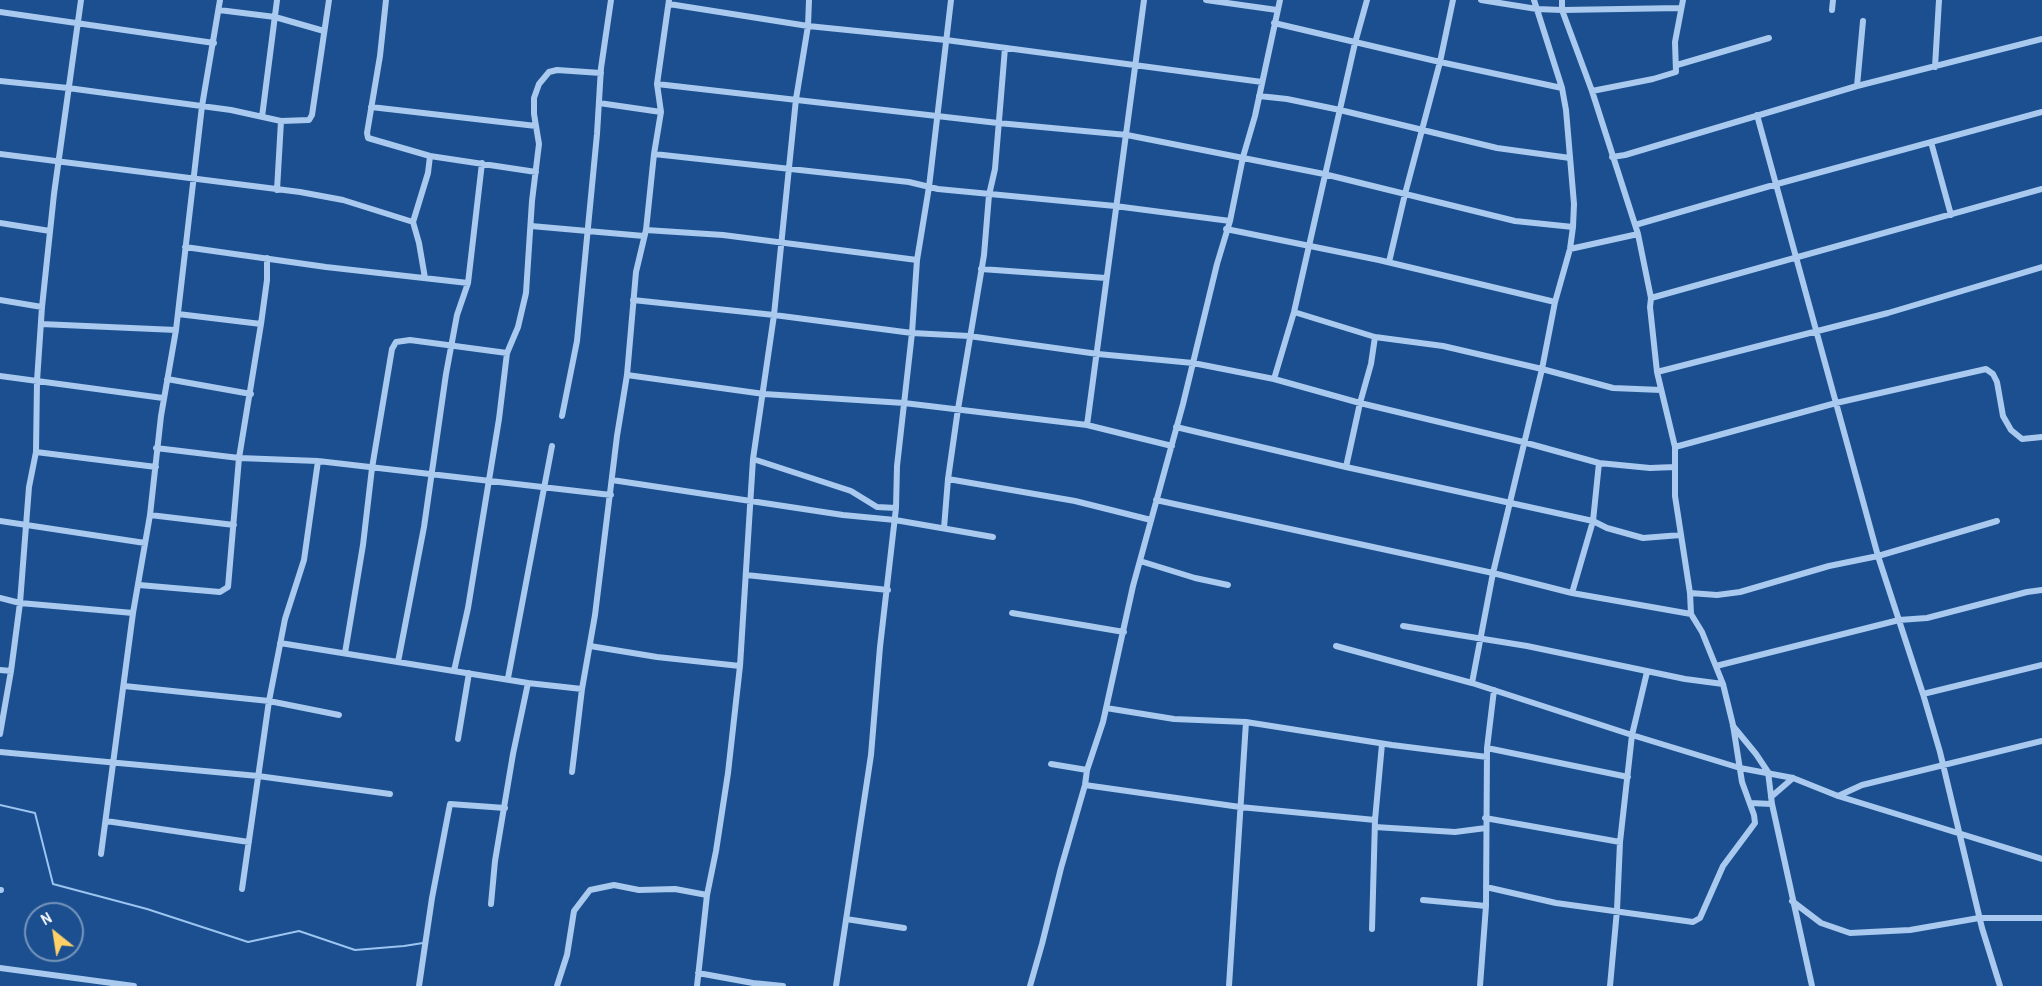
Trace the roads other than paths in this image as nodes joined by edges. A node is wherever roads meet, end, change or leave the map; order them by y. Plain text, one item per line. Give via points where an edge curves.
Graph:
1 (81, 0) edge
2 (220, 0) edge
3 (278, 0) edge
4 (329, 0) edge
5 (386, 0) edge
6 (611, 0) edge
7 (809, 0) edge
8 (951, 0) edge
9 (1144, 0) edge
10 (1206, 0) edge
11 (1280, 0) edge
12 (1367, 0) edge
13 (1453, 0) edge
14 (1481, 0) edge
15 (1534, 0) edge
16 (1562, 0) edge
17 (1683, 0) edge
18 (1833, 0) edge
19 (1939, 0) edge
20 (669, 2) edge
21 (1681, 8) junction
22 (1537, 9) junction
23 (219, 10) junction
24 (1277, 10) junction
25 (1562, 10) junction
26 (1832, 10) dead end
27 (0, 12) edge
28 (275, 17) junction
29 (1863, 21) dead end
30 (1274, 23) junction
31 (77, 24) junction
32 (808, 26) junction
33 (324, 31) junction
34 (1769, 38) dead end
35 (2042, 39) edge
36 (946, 40) junction
37 (214, 43) junction
38 (1355, 43) junction
39 (1005, 48) junction
40 (1440, 62) junction
41 (1135, 65) junction
42 (1677, 65) junction
43 (1935, 67) junction
44 (601, 73) junction
45 (0, 81) edge
46 (1262, 82) junction
47 (657, 84) junction
48 (1857, 86) junction
49 (68, 88) junction
50 (1562, 88) junction
51 (1592, 91) junction
52 (1259, 96) junction
53 (796, 99) junction
54 (599, 104) junction
55 (202, 106) junction
56 (371, 107) junction
57 (1340, 110) junction
58 (661, 112) junction
59 (2042, 112) edge
60 (936, 114) junction
61 (1756, 115) junction
62 (262, 117) junction
63 (281, 121) junction
64 (998, 123) junction
65 (536, 126) junction
66 (1422, 128) junction
67 (1127, 135) junction
68 (1931, 142) junction
69 (0, 154) edge
70 (654, 154) junction
71 (430, 156) junction
72 (1243, 157) junction
73 (1612, 157) junction
74 (1570, 158) junction
75 (59, 162) junction
76 (482, 163) junction
77 (789, 169) junction
78 (536, 172) junction
79 (1324, 174) junction
80 (193, 177) junction
81 (1777, 184) junction
82 (928, 187) junction
83 (2042, 189) edge
84 (277, 190) junction
85 (1405, 194) junction
86 (989, 195) junction
87 (1115, 206) junction
88 (1951, 214) junction
89 (1230, 221) junction
90 (413, 222) junction
91 (0, 223) edge
92 (1635, 225) junction
93 (531, 226) junction
94 (1573, 226) junction
95 (1226, 229) junction
96 (50, 231) junction
97 (587, 232) junction
98 (645, 233) junction
99 (1638, 234) junction
100 (782, 241) junction
101 (1309, 246) junction
102 (185, 247) junction
103 (1570, 249) junction
104 (267, 258) junction
105 (1795, 258) junction
106 (917, 260) junction
107 (1389, 262) junction
108 (2042, 267) edge
109 (981, 269) junction
110 (425, 278) junction
111 (1106, 278) junction
112 (468, 283) junction
113 (1651, 298) junction
114 (0, 300) edge
115 (633, 300) junction
116 (1555, 302) junction
117 (42, 307) junction
118 (1294, 312) junction
119 (178, 314) junction
120 (774, 315) junction
121 (41, 324) junction
122 (261, 324) junction
123 (176, 330) junction
124 (1815, 331) junction
125 (912, 333) junction
126 (969, 336) junction
127 (1375, 337) junction
128 (452, 345) junction
129 (507, 353) junction
130 (1098, 354) junction
131 (1193, 363) junction
132 (1542, 369) junction
133 (1657, 372) junction
134 (627, 375) junction
135 (0, 376) edge
136 (1274, 379) junction
137 (167, 380) junction
138 (37, 381) junction
139 (1661, 390) junction
140 (251, 394) junction
141 (764, 394) junction
142 (163, 398) junction
143 (904, 403) junction
144 (1360, 403) junction
145 (1836, 403) junction
146 (958, 409) junction
147 (562, 416) dead end
148 (1087, 425) junction
149 (1176, 427) junction
150 (2042, 437) edge
151 (1523, 442) junction
152 (552, 446) dead end
153 (1172, 446) junction
154 (1675, 447) junction
155 (156, 448) junction
156 (36, 452) junction
157 (239, 459) junction
158 (753, 459) junction
159 (318, 461) junction
160 (1599, 463) junction
161 (156, 467) junction
162 (1675, 467) junction
163 (372, 468) junction
164 (1346, 468) junction
165 (431, 475) junction
166 (948, 479) junction
167 (612, 480) junction
168 (489, 481) junction
169 (543, 488) junction
170 (610, 495) junction
171 (1156, 500) junction
172 (751, 501) junction
173 (1511, 502) junction
174 (896, 508) junction
175 (150, 515) junction
176 (895, 520) junction
177 (1151, 520) junction
178 (0, 521) edge
179 (1593, 521) junction
180 (1997, 522) dead end
181 (25, 524) junction
182 (234, 525) junction
183 (944, 528) junction
184 (1681, 536) junction
185 (993, 537) dead end
186 (145, 543) junction
187 (1878, 556) junction
188 (1140, 561) junction
189 (1493, 573) junction
190 (746, 575) junction
191 (139, 585) junction
192 (1228, 585) dead end
193 (888, 590) junction
194 (2042, 590) edge
195 (1572, 593) junction
196 (1690, 593) junction
197 (0, 598) edge
198 (20, 603) junction
199 (133, 613) junction
200 (1012, 613) dead end
201 (1691, 614) junction
202 (1899, 620) junction
203 (1403, 626) dead end
204 (1124, 632) junction
205 (1482, 638) junction
206 (280, 643) junction
207 (590, 646) junction
208 (1336, 646) dead end
209 (345, 653) junction
210 (398, 662) junction
211 (2042, 665) edge
212 (740, 666) junction
213 (1716, 666) junction
214 (0, 670) edge
215 (453, 670) junction
216 (11, 671) junction
217 (1647, 672) junction
218 (469, 673) junction
219 (508, 678) junction
220 (528, 683) junction
221 (1472, 683) junction
222 (1724, 684) junction
223 (124, 686) junction
224 (582, 688) junction
225 (1494, 690) junction
226 (1923, 694) junction
227 (269, 701) junction
228 (1106, 708) junction
229 (339, 715) dead end
230 (1246, 722) junction
231 (1733, 725) junction
232 (0, 734) edge
233 (1632, 735) junction
234 (458, 739) dead end
235 (2042, 741) edge
236 (1382, 744) junction
237 (1487, 748) junction
238 (0, 752) edge
239 (1487, 758) junction
240 (114, 763) junction
241 (1051, 764) dead end
242 (1941, 764) junction
243 (1740, 768) junction
244 (1087, 770) junction
245 (572, 772) dead end
246 (1768, 772) junction
247 (258, 776) junction
248 (1628, 777) junction
249 (1793, 778) junction
250 (1085, 785) junction
251 (390, 794) dead end
252 (1838, 796) junction
253 (1771, 800) junction
254 (1750, 803) junction
255 (1240, 807) junction
256 (505, 808) junction
257 (1485, 818) junction
258 (1375, 820) junction
259 (106, 821) junction
260 (1375, 828) junction
261 (1486, 828) junction
262 (1958, 833) junction
263 (249, 842) junction
264 (1620, 842) junction
265 (101, 854) dead end
266 (2042, 859) edge
267 (1486, 887) junction
268 (242, 889) dead end
269 (707, 895) junction
270 (1423, 900) dead end
271 (1792, 901) junction
272 (491, 904) dead end
273 (1486, 906) junction
274 (1617, 910) junction
275 (1979, 918) junction
276 (2042, 918) edge
277 (846, 920) junction
278 (904, 928) dead end
279 (1372, 929) dead end
280 (0, 968) edge
281 (698, 973) junction
282 (134, 986) edge
283 (419, 986) edge
284 (557, 986) edge
285 (697, 986) edge
286 (783, 986) edge
287 (836, 986) edge
288 (1029, 986) edge
289 (1229, 986) edge
290 (1480, 986) edge
291 (1610, 986) edge
292 (1812, 986) edge
293 (2000, 986) edge

1 - 31 street
2 - 23 street
3 - 28 street
4 - 33 street
5 - 56 street
6 - 44 street
7 - 32 street
8 - 36 street
9 - 41 street
10 - 24 street
11 - 24 street
12 - 38 street
13 - 40 street
14 - 22 street
15 - 22 street
16 - 25 street
17 - 21 street
18 - 26 street
19 - 43 street
20 - 32 street
20 - 47 street
21 - 25 street
21 - 42 street via 1674,54
22 - 25 street
22 - 50 street
23 - 28 street
23 - 37 street
24 - 30 street
25 - 51 street
27 - 31 street
28 - 33 street
28 - 62 street
29 - 48 street
30 - 38 street
30 - 46 street
31 - 37 street
31 - 49 street
32 - 36 street
32 - 53 street
33 - 63 street via 312,115 309,120
34 - 42 street
35 - 43 street
36 - 39 street
36 - 60 street
37 - 55 street
38 - 40 street
38 - 57 street
39 - 41 street
39 - 64 street
40 - 50 street
40 - 66 street
41 - 46 street
41 - 67 street
42 - 51 street via 1675,73
43 - 48 street
44 - 54 street
44 - 65 street via 557,70 544,76 534,98
45 - 49 street
46 - 52 street
47 - 53 street
47 - 58 street
48 - 61 street
49 - 55 street
49 - 75 street
50 - 74 street
51 - 73 street
52 - 57 street
52 - 72 street
53 - 60 street
53 - 77 street
54 - 58 street
54 - 97 street
55 - 62 street
55 - 80 street
56 - 65 street
56 - 71 street via 368,138
57 - 66 street
57 - 79 street
58 - 70 street
59 - 68 street
60 - 64 street
60 - 82 street
61 - 73 street
61 - 81 street
62 - 63 street
63 - 84 street
64 - 67 street
64 - 86 street
65 - 78 street
66 - 74 street via 1497,148
66 - 85 street
67 - 72 street
67 - 87 street
68 - 81 street
68 - 88 street
69 - 75 street
70 - 77 street
70 - 98 street
71 - 76 street
71 - 90 street
72 - 79 street
72 - 89 street
73 - 92 street
74 - 94 street
75 - 80 street
75 - 96 street
76 - 78 street
76 - 112 street
77 - 82 street
77 - 100 street
78 - 93 street
79 - 85 street
79 - 101 street
80 - 84 street
80 - 102 street
81 - 92 street
81 - 105 street
82 - 86 street
82 - 106 street
83 - 88 street
84 - 90 street via 343,200
85 - 94 street via 1515,221
85 - 107 street
86 - 87 street
86 - 109 street
87 - 89 street
87 - 111 street
88 - 105 street
89 - 95 street
90 - 110 street
91 - 96 street
92 - 99 street
93 - 97 street
93 - 129 street via 526,293
94 - 103 street
95 - 101 street
95 - 131 street
96 - 117 street
97 - 98 street
97 - 147 street via 577,341
98 - 100 street
98 - 115 street
99 - 103 street
99 - 113 street
100 - 106 street
100 - 120 street
101 - 107 street
101 - 118 street
102 - 104 street
102 - 119 street
103 - 116 street
104 - 110 street
104 - 122 street
105 - 113 street
105 - 124 street
106 - 125 street
107 - 116 street
108 - 124 street
109 - 111 street
109 - 126 street
110 - 112 street
111 - 130 street
112 - 128 street
113 - 133 street
114 - 117 street
115 - 120 street
115 - 134 street
116 - 132 street
117 - 121 street
118 - 127 street
118 - 136 street
119 - 122 street
119 - 123 street
120 - 125 street
120 - 141 street
121 - 123 street
121 - 138 street
122 - 140 street
123 - 137 street
124 - 133 street
124 - 145 street
125 - 126 street
125 - 143 street
126 - 130 street
126 - 146 street
127 - 132 street via 1443,346
127 - 144 street
128 - 129 street
128 - 163 street via 396,342
128 - 165 street
129 - 168 street
130 - 131 street
130 - 148 street
131 - 136 street
131 - 149 street
132 - 139 street via 1613,388
132 - 151 street
133 - 139 street
134 - 141 street
134 - 167 street
135 - 138 street
136 - 144 street
137 - 140 street
137 - 142 street
138 - 142 street
138 - 156 street
139 - 154 street
140 - 157 street
141 - 143 street
141 - 158 street
142 - 155 street
143 - 146 street
143 - 174 street
144 - 151 street
144 - 164 street
145 - 150 street via 1986,369 1994,374 2003,416 2011,430 2022,439
145 - 154 street
145 - 187 street
146 - 148 street
146 - 166 street
148 - 153 street
149 - 153 street
149 - 164 street
151 - 160 street
151 - 173 street
152 - 169 street
153 - 171 street
154 - 162 street
155 - 157 street
155 - 161 street
156 - 161 street
156 - 181 street
157 - 159 street
157 - 182 street
158 - 172 street
158 - 174 street via 851,491 877,507
159 - 163 street
159 - 206 street via 304,560
160 - 162 street
160 - 179 street
161 - 175 street
162 - 184 street
163 - 165 street
163 - 209 street
164 - 173 street
165 - 168 street
165 - 210 street
166 - 177 street via 1075,501
166 - 183 street
167 - 170 street
167 - 172 street
168 - 169 street
168 - 215 street via 468,608
169 - 170 street
169 - 219 street
170 - 207 street
171 - 177 street
171 - 189 street
172 - 176 street
172 - 190 street
173 - 179 street
173 - 189 street
174 - 176 street
175 - 182 street
175 - 186 street
176 - 183 street
176 - 193 street
177 - 188 street
178 - 181 street
179 - 184 street via 1643,538
179 - 195 street
180 - 187 street
181 - 186 street
181 - 198 street
182 - 191 street via 230,584 225,591
183 - 185 street
184 - 196 street
186 - 191 street
187 - 196 street via 1740,592 1717,596
187 - 202 street
188 - 192 street
188 - 204 street
189 - 195 street
189 - 205 street
190 - 193 street
190 - 212 street
191 - 199 street
193 - 277 street via 869,777
194 - 202 street via 1927,618
195 - 201 street
196 - 201 street
197 - 198 street
198 - 199 street
198 - 216 street
199 - 223 street
200 - 204 street
201 - 213 street
202 - 213 street
202 - 226 street
203 - 205 street
204 - 228 street
205 - 217 street
205 - 221 street
206 - 209 street
206 - 227 street
207 - 212 street
207 - 224 street
208 - 221 street
209 - 210 street
210 - 215 street
211 - 226 street
212 - 269 street via 725,802
213 - 222 street
214 - 216 street
215 - 218 street
216 - 232 street
217 - 222 street
217 - 233 street
218 - 219 street
218 - 234 street
219 - 220 street
220 - 224 street
220 - 256 street
221 - 225 street
222 - 231 street
223 - 227 street
223 - 240 street
224 - 245 street
225 - 233 street
225 - 237 street
226 - 242 street
227 - 229 street
227 - 247 street
228 - 230 street via 1174,719
228 - 244 street
230 - 236 street
230 - 255 street
231 - 243 street
231 - 246 street
233 - 243 street
233 - 248 street
235 - 242 street
236 - 239 street
236 - 258 street
237 - 239 street
237 - 248 street
238 - 240 street
239 - 257 street
240 - 247 street
240 - 259 street
241 - 244 street
242 - 252 street via 1862,785
242 - 262 street
243 - 246 street
243 - 254 street
244 - 250 street
246 - 249 street
246 - 253 street
247 - 251 street
247 - 263 street
248 - 264 street
249 - 252 street
249 - 253 street
250 - 255 street
250 - 288 street
252 - 262 street
253 - 254 street
253 - 271 street
254 - 274 street via 1755,823 1718,874 1697,921
255 - 258 street
255 - 289 street
256 - 272 street
256 - 283 street via 450,804
257 - 261 street
257 - 264 street
258 - 260 street
259 - 263 street
259 - 265 street
260 - 261 street via 1455,832
260 - 279 street
261 - 267 street
262 - 266 street
262 - 275 street
263 - 268 street
264 - 274 street
267 - 273 street
267 - 274 street via 1556,903
269 - 281 street
269 - 284 street via 614,885 590,890 574,911
270 - 273 street
271 - 275 street via 1821,923 1850,933 1910,930
271 - 292 street
273 - 290 street
274 - 291 street
275 - 276 street
275 - 293 street
277 - 278 street
277 - 287 street
280 - 282 street
281 - 285 street
281 - 286 street

